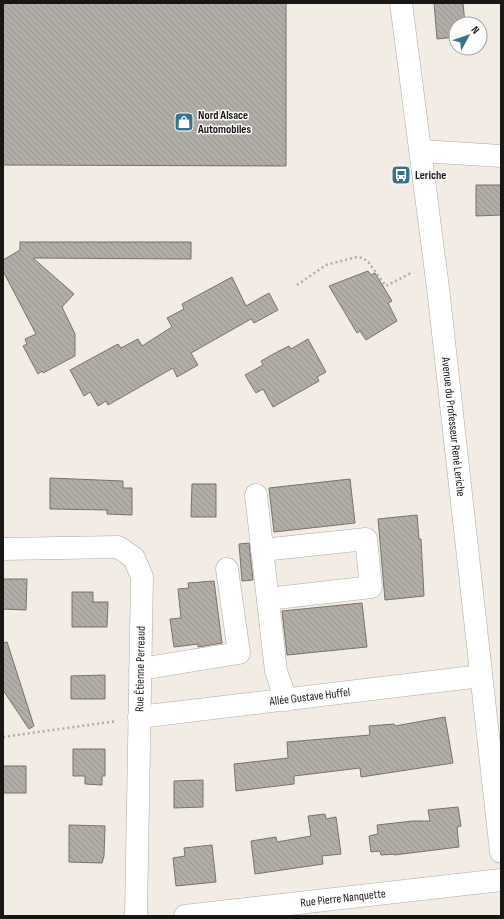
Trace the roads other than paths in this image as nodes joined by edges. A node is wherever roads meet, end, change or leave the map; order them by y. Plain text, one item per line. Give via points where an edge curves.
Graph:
1 (401, 3) edge
2 (421, 151) junction
3 (501, 156) edge
4 (256, 495) dead end
5 (3, 549) edge
6 (262, 550) junction
7 (227, 569) dead end
8 (268, 599) junction
9 (140, 669) junction
10 (482, 676) junction
11 (286, 700) junction
12 (139, 718) junction
13 (501, 852) edge
14 (501, 880) edge
15 (136, 916) edge
16 (185, 916) edge

1 - 2 street, Avenue du Professeur René Leriche
2 - 3 street
2 - 10 street, Avenue du Professeur René Leriche
4 - 6 street
5 - 9 street, Rue Étienne Perreaud via 118,547 134,558 142,577
6 - 8 street
6 - 8 street via 366,539 371,587
7 - 9 street via 239,653
8 - 11 street via 276,671
9 - 12 street, Rue Étienne Perreaud
10 - 11 street, Allée Gustave Huffel
10 - 13 street, Avenue du Professeur René Leriche
11 - 12 street, Allée Gustave Huffel
12 - 15 street, Rue Étienne Perreaud
14 - 16 street, Rue Pierre Nanquette

